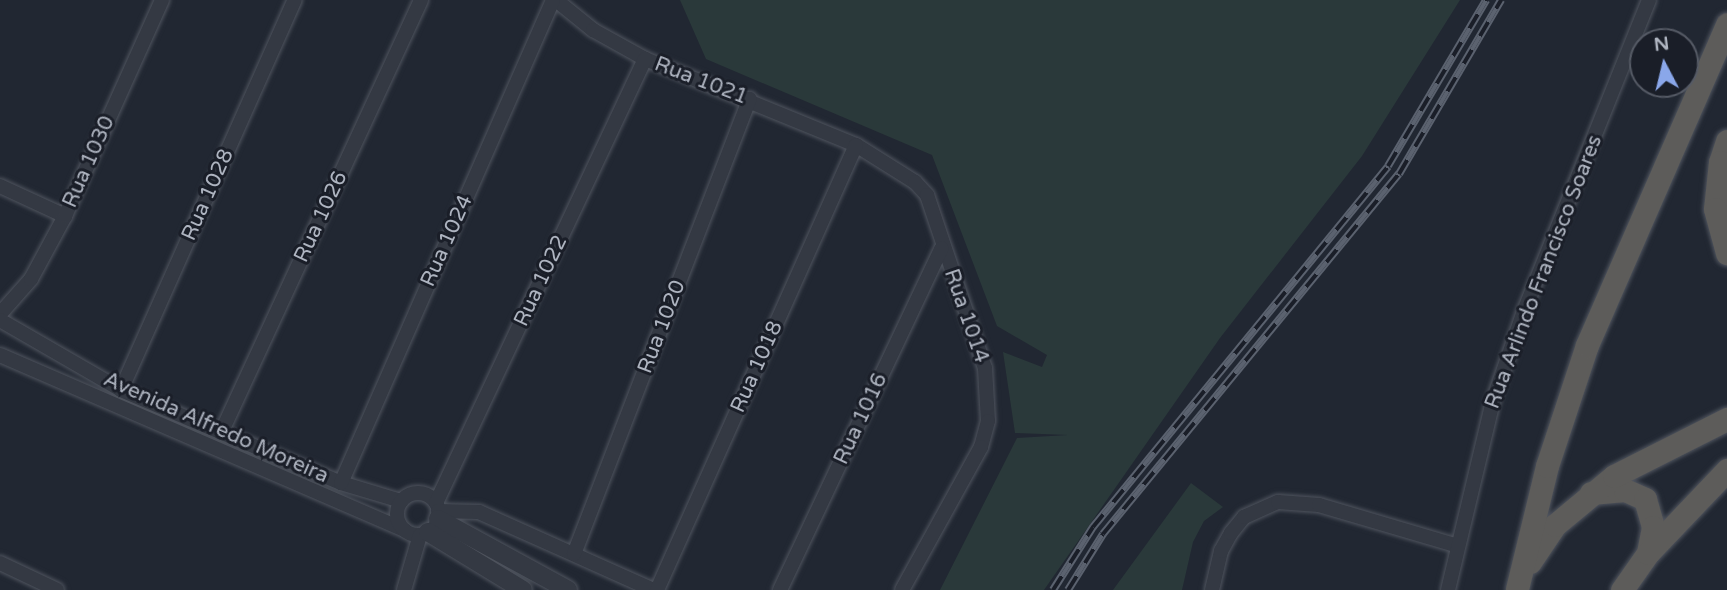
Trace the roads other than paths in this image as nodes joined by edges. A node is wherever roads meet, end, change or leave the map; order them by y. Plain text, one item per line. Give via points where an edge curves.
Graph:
1 (162, 0) edge
2 (295, 0) edge
3 (421, 0) edge
4 (554, 0) edge
5 (1649, 0) edge
6 (1727, 24) edge
7 (645, 59) junction
8 (750, 99) junction
9 (1727, 141) edge
10 (856, 145) junction
11 (0, 186) edge
12 (65, 216) junction
13 (942, 248) junction
14 (1727, 254) edge
15 (0, 314) edge
16 (0, 320) edge
17 (0, 355) edge
18 (121, 390) junction
19 (1727, 419) edge
20 (221, 433) junction
21 (1727, 470) edge
22 (341, 483) junction
23 (1590, 493) junction
24 (401, 501) junction
25 (432, 520) junction
26 (405, 530) junction
27 (1455, 545) junction
28 (1648, 553) junction
29 (574, 554) junction
30 (0, 562) edge
31 (57, 590) edge
32 (404, 590) edge
33 (523, 590) edge
34 (568, 590) edge
35 (655, 590) edge
36 (780, 590) edge
37 (902, 590) edge
38 (1212, 590) edge
39 (1448, 590) edge
40 (1517, 590) edge
41 (1622, 590) edge

1 - 12 street, Rua 1030
2 - 18 street, Rua 1028
3 - 20 street, Rua 1026
4 - 7 street, Rua 1021 via 593,30
4 - 22 street, Rua 1024
5 - 27 street, Rua Arlindo Francisco Soares via 1524,311 1493,401
6 - 40 highway via 1587,345 1547,466
7 - 8 street, Rua 1021
7 - 25 street, Rua 1022
8 - 10 street, Rua 1021
8 - 29 street, Rua 1020
9 - 14 highway via 1715,209
10 - 13 street, Rua 1014 via 915,182 927,195
10 - 35 street, Rua 1018
11 - 12 street
12 - 15 street, Rua 1030 via 31,279
13 - 36 street, Rua 1016
13 - 37 street, Rua 1014 via 985,368 988,421 981,447
16 - 18 street, Avenida Alfredo Moreira
17 - 26 street, Avenida Alfredo Moreira
18 - 20 street, Avenida Alfredo Moreira
19 - 23 highway via 1643,459
20 - 22 street, Avenida Alfredo Moreira
21 - 28 highway
22 - 24 street, Avenida Alfredo Moreira
23 - 28 highway via 1625,490 1645,499 1653,527
23 - 40 highway via 1550,531
24 - 25 street, Avenida Alfredo Moreira via 415,493
24 - 26 street via 397,516
25 - 26 street, Avenida Alfredo Moreira
25 - 29 street via 479,512
25 - 32 street, Rua 1022
25 - 33 street
25 - 34 street
27 - 38 street via 1319,505 1278,502 1244,517 1231,533 1221,551
27 - 39 street, Rua Arlindo Francisco Soares
28 - 41 highway
29 - 35 street
30 - 31 street

